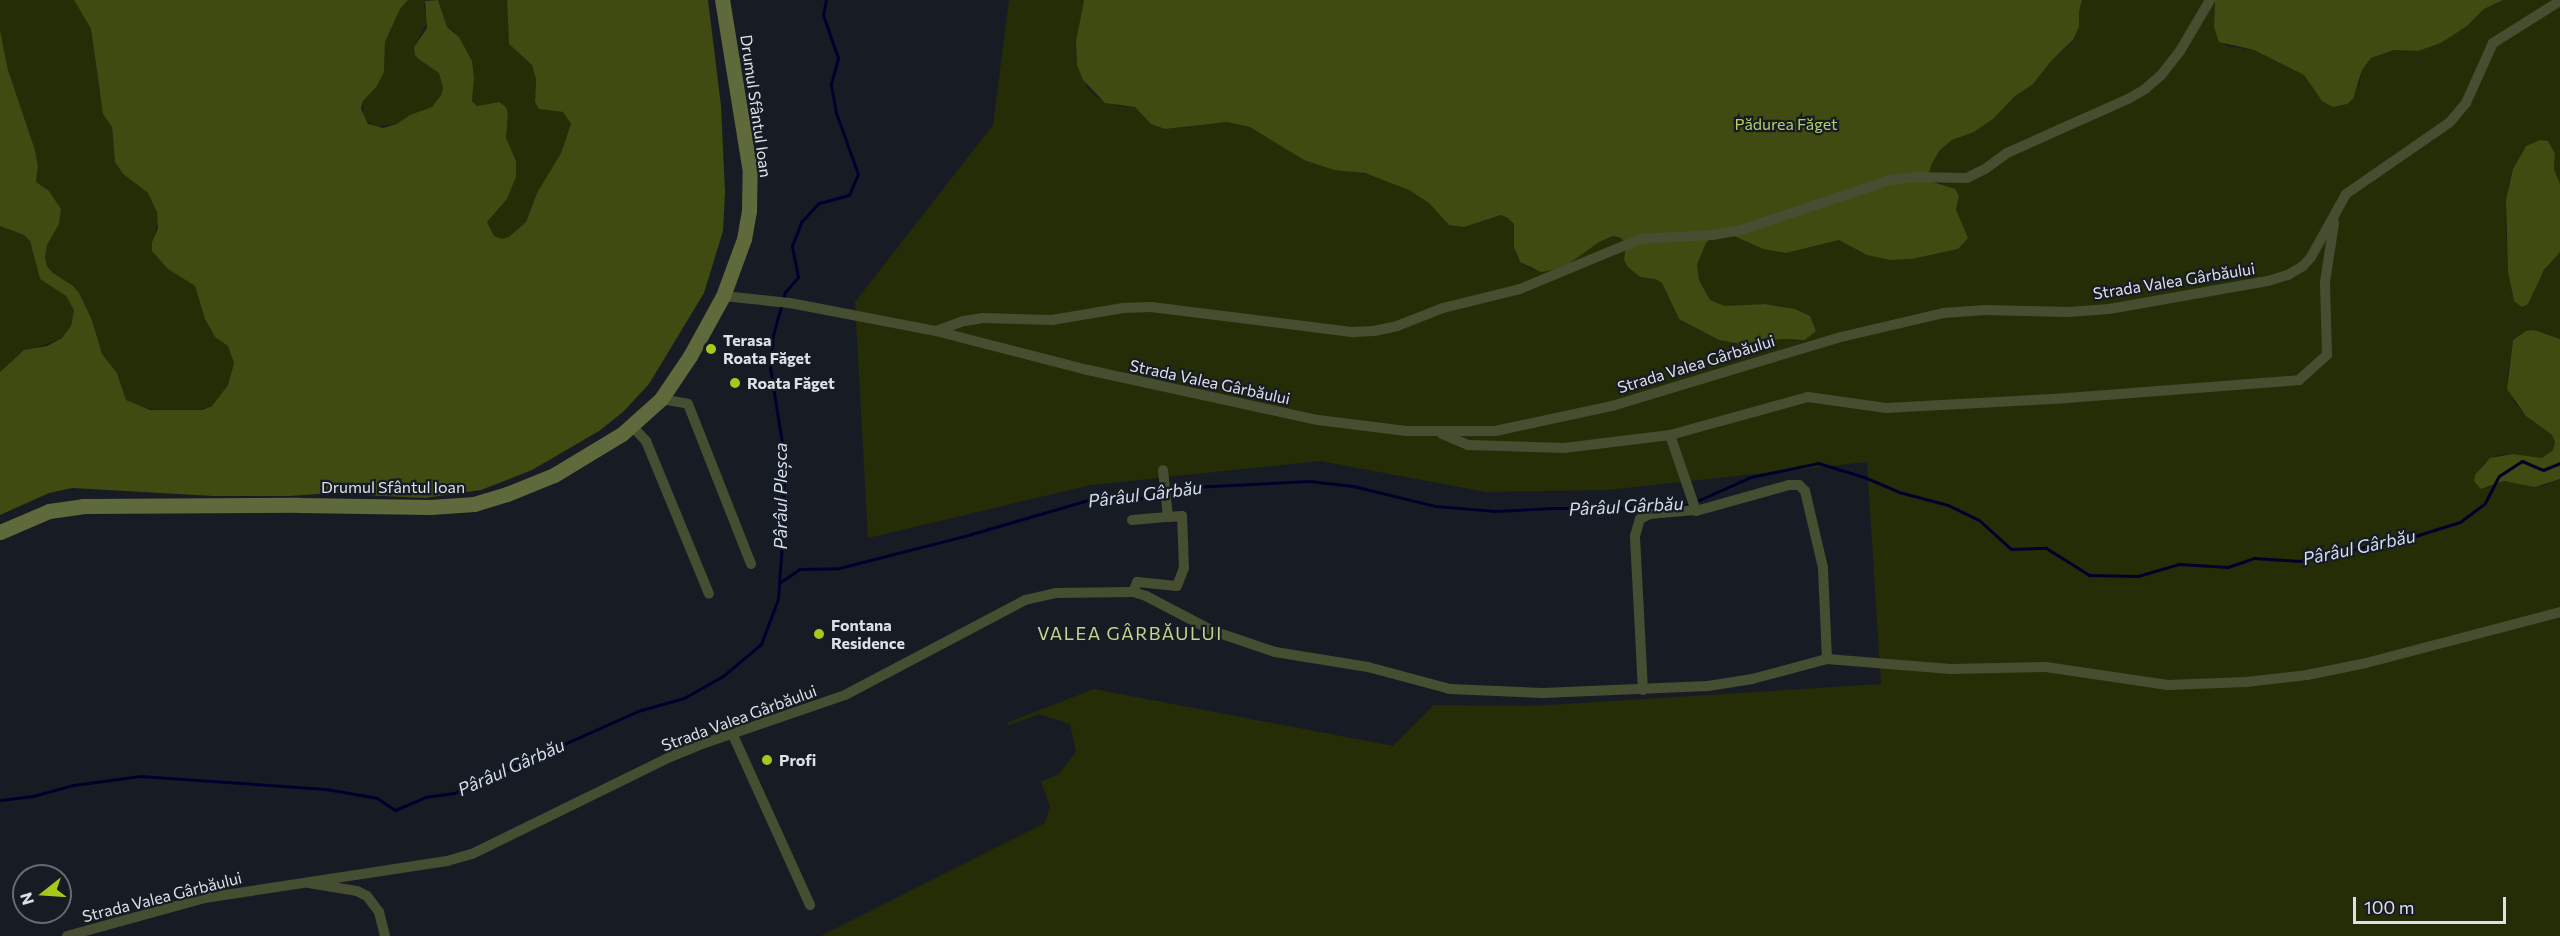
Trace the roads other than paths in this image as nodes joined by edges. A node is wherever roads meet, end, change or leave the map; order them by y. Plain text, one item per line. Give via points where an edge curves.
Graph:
1 (722, 0) edge
2 (2210, 0) edge
3 (2560, 1) edge
4 (2337, 208) junction
5 (723, 296) junction
6 (936, 331) junction
7 (661, 399) junction
8 (632, 426) junction
9 (1440, 433) junction
10 (1670, 435) junction
11 (1163, 470) dead end
12 (1693, 510) junction
13 (1168, 517) junction
14 (1132, 520) dead end
15 (0, 532) edge
16 (751, 564) dead end
17 (1133, 592) junction
18 (708, 594) dead end
19 (2560, 612) edge
20 (1827, 659) junction
21 (1643, 690) junction
22 (732, 733) junction
23 (300, 882) junction
24 (810, 905) dead end
25 (67, 936) edge
26 (385, 936) edge

1 - 5 main road, Drumul Sfântul Ioan via 750,184 744,239
2 - 6 street via 2180,51 2163,74 2145,89 2007,153 1967,178 1890,180 1741,230 1640,239 1520,289 1443,308 1374,331 1344,331 1139,307 1052,320 983,318
3 - 4 street, Strada Valea Gârbăului via 2493,43 2466,103 2450,122 2354,187
4 - 9 street, Strada Valea Gârbăului via 2324,237 2303,266 2268,281 2109,309 1943,313 1831,340 1612,406 1495,431
4 - 10 street via 2325,282 2327,355 2299,380 1886,408 1808,397
5 - 6 street, Strada Valea Gârbăului via 790,303
5 - 7 main road, Drumul Sfântul Ioan
6 - 9 street, Strada Valea Gârbăului via 1088,370 1318,420
7 - 8 main road, Drumul Sfântul Ioan
7 - 16 street via 688,404
8 - 15 main road, Drumul Sfântul Ioan via 568,468 474,504 67,507 36,515
8 - 18 street via 646,441
9 - 10 street via 1468,445 1564,448
10 - 12 street
11 - 13 street
12 - 20 street via 1789,485 1799,485 1805,491 1823,568
12 - 21 street via 1650,514 1640,519 1635,536
13 - 14 street
13 - 17 street via 1182,516 1184,568 1177,585 1137,582
17 - 21 street via 1214,631 1265,649 1368,667 1450,689 1543,693
17 - 22 street, Strada Valea Gârbăului via 1056,593 1025,600 845,695
19 - 20 street via 2366,663 2246,682 2168,685 2046,667 1951,669
20 - 21 street via 1731,683
22 - 23 street, Strada Valea Gârbăului via 670,757 472,854
22 - 24 street
23 - 25 street, Strada Valea Gârbăului via 205,898
23 - 26 street, Strada Valea Gârbăului via 367,896 379,912

